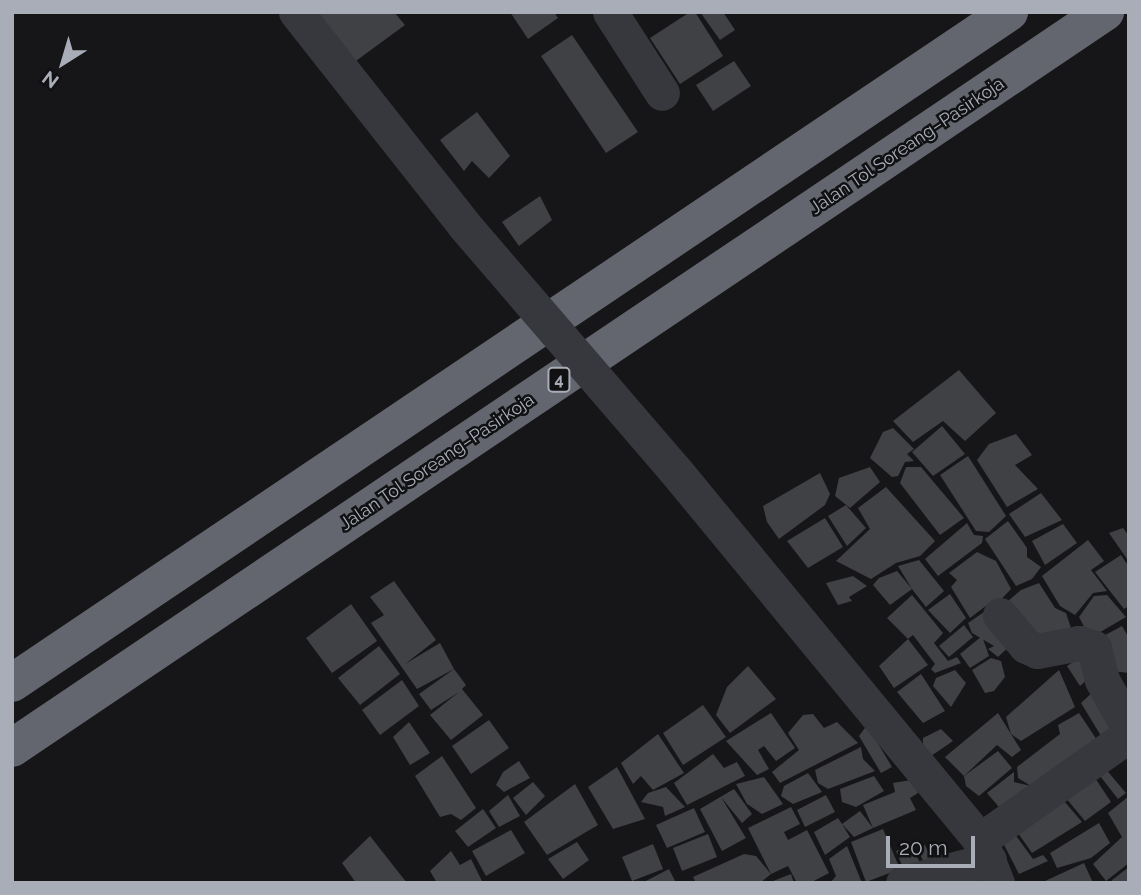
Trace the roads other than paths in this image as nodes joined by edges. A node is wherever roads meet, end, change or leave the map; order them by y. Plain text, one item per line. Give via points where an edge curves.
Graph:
1 (296, 12) edge
2 (610, 12) edge
3 (1009, 12) edge
4 (1105, 12) edge
5 (662, 93) dead end
6 (1000, 615) dead end
7 (12, 683) edge
8 (1129, 729) edge
9 (1129, 735) edge
10 (12, 748) edge
11 (989, 861) edge
12 (903, 883) edge

1 - 11 street, bridge via 464,225 674,469
2 - 5 street
3 - 7 highway
4 - 10 highway, Jalan Tol Soreang–Pasirkoja / 4
6 - 8 street via 1026,646 1037,651 1079,643 1094,648 1102,680
9 - 11 street
11 - 12 street

